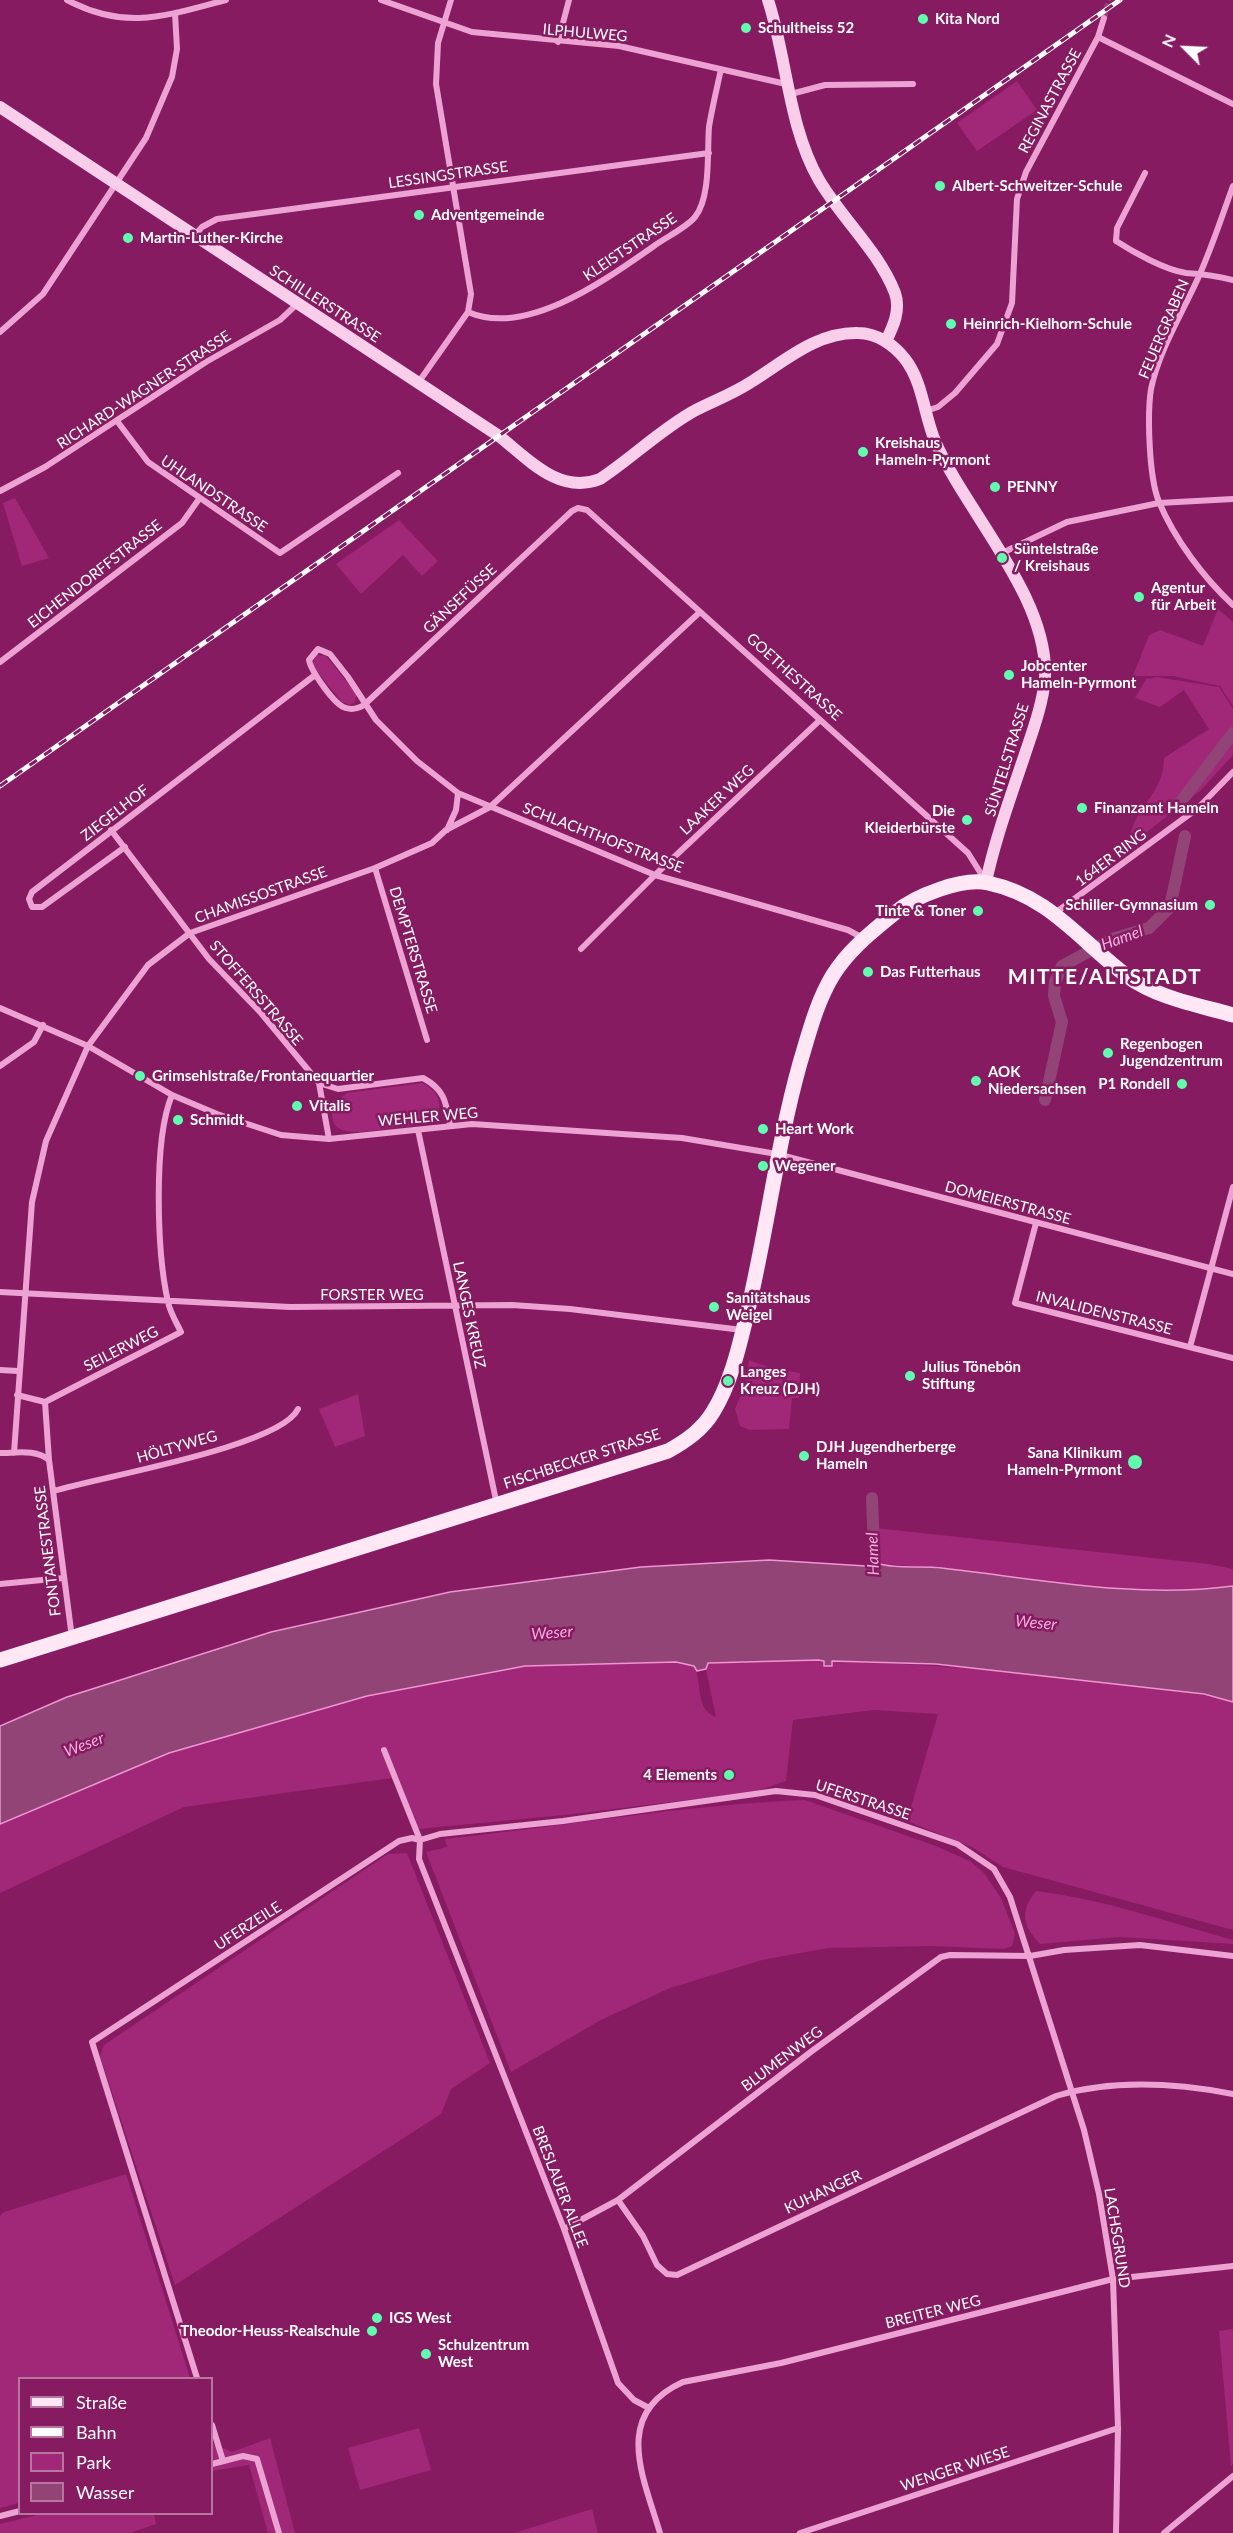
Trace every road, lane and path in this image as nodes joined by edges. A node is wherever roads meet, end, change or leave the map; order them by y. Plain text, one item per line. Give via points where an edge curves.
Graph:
1 (68, 0) edge
2 (226, 0) edge
3 (381, 0) edge
4 (451, 0) edge
5 (569, 0) edge
6 (768, 0) edge
7 (208, 2) edge
8 (175, 13) junction
9 (1104, 18) tunnel mouth
10 (442, 24) junction
11 (1098, 37) junction
12 (558, 42) junction
13 (721, 69) junction
14 (913, 84) dead end
15 (790, 89) junction
16 (1233, 105) edge
17 (0, 107) edge
18 (709, 153) junction
19 (1145, 173) dead end
20 (117, 184) junction
21 (453, 186) junction
22 (1233, 186) edge
23 (195, 236) junction
24 (1201, 272) junction
25 (1233, 280) edge
26 (297, 304) junction
27 (468, 312) junction
28 (0, 332) edge
29 (886, 341) junction
30 (418, 383) junction
31 (925, 411) junction
32 (117, 422) junction
33 (398, 472) dead end
34 (0, 491) edge
35 (199, 499) junction
36 (1233, 499) edge
37 (1159, 503) junction
38 (572, 511) joint
39 (1000, 554) junction
40 (1233, 605) edge
41 (700, 612) junction
42 (0, 663) edge
43 (315, 675) junction
44 (364, 705) junction
45 (819, 721) junction
46 (1233, 772) edge
47 (458, 793) junction
48 (490, 807) junction
49 (111, 830) junction
50 (446, 830) junction
51 (125, 847) junction
52 (375, 868) junction
53 (655, 875) junction
54 (986, 882) junction
55 (1054, 913) junction
56 (190, 933) junction
57 (864, 938) junction
58 (581, 949) dead end
59 (0, 1008) edge
60 (1233, 1015) edge
61 (43, 1025) junction
62 (427, 1040) dead end
63 (88, 1046) junction
64 (0, 1066) edge
65 (319, 1083) junction
66 (172, 1095) junction
67 (450, 1125) junction
68 (418, 1130) junction
69 (329, 1139) junction
70 (777, 1154) junction
71 (1233, 1187) edge
72 (1036, 1223) junction
73 (1211, 1268) junction
74 (1233, 1274) edge
75 (0, 1293) edge
76 (24, 1294) junction
77 (168, 1303) junction
78 (456, 1307) junction
79 (743, 1330) junction
80 (1190, 1347) junction
81 (1233, 1358) edge
82 (0, 1370) edge
83 (18, 1371) junction
84 (17, 1395) junction
85 (45, 1402) junction
86 (298, 1409) dead end
87 (0, 1453) edge
88 (14, 1453) junction
89 (49, 1460) junction
90 (54, 1491) junction
91 (497, 1505) junction
92 (63, 1578) junction
93 (0, 1584) edge
94 (72, 1639) junction
95 (0, 1660) edge
96 (384, 1749) dead end
97 (420, 1840) junction
98 (1030, 1956) junction
99 (1233, 1956) edge
100 (1071, 2092) junction
101 (1233, 2094) edge
102 (618, 2200) junction
103 (564, 2229) junction
104 (1233, 2266) edge
105 (1113, 2279) junction
106 (196, 2377) edge
107 (649, 2408) junction
108 (213, 2427) edge
109 (1118, 2428) junction
110 (223, 2461) junction
111 (213, 2464) edge
112 (1233, 2476) edge
113 (18, 2512) edge
114 (0, 2516) edge
115 (279, 2533) edge
116 (660, 2533) edge
117 (800, 2533) edge
118 (1116, 2533) edge
119 (1164, 2533) edge

1 - 8 street via 111,18
2 - 7 street
3 - 10 street, ILPHULWEG
4 - 10 street
5 - 12 street
6 - 15 main road
7 - 8 street
8 - 20 street via 177,49 172,77 146,138
9 - 11 street, REGINASTRASSE
10 - 12 street, ILPHULWEG via 472,32
10 - 21 street via 436,84
11 - 16 street
11 - 31 street, REGINASTRASSE via 1026,172 1017,199 1012,303 997,344 956,393 938,407
12 - 13 street, ILPHULWEG via 619,46
13 - 15 street, ILPHULWEG
13 - 18 street, KLEISTSTRASSE via 709,128
14 - 15 street
15 - 29 main road via 806,151 819,179 870,248 895,295 896,318
17 - 20 main road, SCHILLERSTRASSE
18 - 21 street, LESSINGSTRASSE
18 - 27 street, KLEISTSTRASSE via 704,194 695,217 594,288 558,305 514,316 481,318
19 - 24 street via 1117,228 1116,241 1134,253 1184,273
20 - 23 main road, SCHILLERSTRASSE
20 - 28 street via 44,294
21 - 23 street, LESSINGSTRASSE via 217,219
21 - 27 street via 471,294
22 - 24 street, FEUERGRABEN
23 - 26 main road, SCHILLERSTRASSE
24 - 25 street
24 - 37 street, FEUERGRABEN via 1152,388 1149,422
26 - 30 main road, SCHILLERSTRASSE
26 - 32 street, RICHARD-WAGNER-STRASSE via 280,320 206,362
27 - 30 street
29 - 30 main road, SCHILLERSTRASSE via 861,333 836,334 820,340 735,392 694,411 607,474 586,484 567,484 554,478
29 - 31 main road, SÜNTELSTRASSE via 913,370
31 - 39 main road, SÜNTELSTRASSE via 949,468
32 - 34 street, RICHARD-WAGNER-STRASSE via 45,468
32 - 35 street, UHLANDSTRASSE via 148,462
33 - 35 street, UHLANDSTRASSE via 280,554
35 - 42 street, EICHENDORFFSTRASSE via 182,523
36 - 37 street
37 - 39 street via 1067,522
37 - 40 street, FEUERGRABEN via 1201,572
38 - 41 street, GOETHESTRASSE via 587,510
38 - 44 street, GÄNSEFÜSSE
39 - 54 main road, SÜNTELSTRASSE via 1038,628 1045,679 1040,708
41 - 45 street, GOETHESTRASSE
41 - 48 street, CHAMISSOSTRASSE
43 - 44 street via 342,707
43 - 44 street via 309,660 318,649 325,650 360,693
43 - 49 street, ZIEGELHOF
44 - 47 street, SCHLACHTHOFSTRASSE via 417,761
45 - 53 street, LAAKER WEG
45 - 54 street, GOETHESTRASSE via 968,853
46 - 55 street, 164ER RING via 1198,808
47 - 48 street, SCHLACHTHOFSTRASSE
47 - 50 street via 456,810
48 - 50 street, CHAMISSOSTRASSE
48 - 53 street, SCHLACHTHOFSTRASSE
49 - 51 street, STOFFERSSTRASSE
49 - 51 street, ZIEGELHOF via 32,892 32,907 42,907
50 - 52 street, CHAMISSOSTRASSE via 432,843
51 - 56 street, STOFFERSSTRASSE
52 - 56 street, CHAMISSOSTRASSE
52 - 62 street, DEMPTERSTRASSE
53 - 57 street, SCHLACHTHOFSTRASSE via 848,930
53 - 58 street, LAAKER WEG
54 - 55 main road
54 - 57 main road, FISCHBECKER STRASSE via 947,887 924,895
55 - 60 main road via 1144,986
56 - 63 street, CHAMISSOSTRASSE via 148,965
56 - 65 street, STOFFERSSTRASSE
57 - 70 main road, FISCHBECKER STRASSE via 833,975 824,993 810,1029
59 - 61 street, WEHLER WEG
61 - 63 street, WEHLER WEG
61 - 64 street via 34,1042
63 - 66 street, WEHLER WEG
63 - 76 street via 46,1141 32,1202
65 - 67 street via 339,1089 423,1078 445,1095
65 - 69 street
66 - 69 street, WEHLER WEG via 281,1136
66 - 77 street via 165,1110 160,1142 160,1225
67 - 68 street, WEHLER WEG
67 - 70 street, WEHLER WEG via 682,1138
68 - 69 street, WEHLER WEG
68 - 78 street, LANGES KREUZ
70 - 72 street, DOMEIERSTRASSE
70 - 79 main road, FISCHBECKER STRASSE
71 - 73 street
72 - 73 street, DOMEIERSTRASSE
72 - 80 street, INVALIDENSTRASSE via 1015,1303
73 - 74 street, DOMEIERSTRASSE
73 - 80 street
75 - 76 street, FORSTER WEG
76 - 77 street, FORSTER WEG
76 - 83 street
77 - 78 street, FORSTER WEG
77 - 85 street, SEILERWEG via 181,1332
78 - 79 street, FORSTER WEG via 570,1309
78 - 91 street, LANGES KREUZ
79 - 91 main road, FISCHBECKER STRASSE via 720,1398 694,1434 668,1451
80 - 81 street, INVALIDENSTRASSE
82 - 83 street
83 - 84 street
84 - 85 street
84 - 88 street
85 - 89 street, FONTANESTRASSE
86 - 90 street, HÖLTYWEG via 288,1423 263,1434 172,1463
87 - 88 street
88 - 89 street via 43,1455
89 - 90 street, FONTANESTRASSE
90 - 92 street, FONTANESTRASSE
91 - 94 main road, FISCHBECKER STRASSE
92 - 93 street
92 - 94 street, FONTANESTRASSE
94 - 95 main road, FISCHBECKER STRASSE
96 - 97 street, BRESLAUER ALLEE
97 - 98 street, UFERSTRASSE via 440,1834 776,1791 815,1795 957,1844 977,1856 994,1869 1007,1890
97 - 103 street, BRESLAUER ALLEE via 419,1859
97 - 106 street, UFERZEILE via 399,1841 92,2042
98 - 99 street via 1140,1946
98 - 100 street, LACHSGRUND
98 - 102 street, BLUMENWEG via 950,1954 935,1960
100 - 101 street via 1117,2084
100 - 102 street, KUHANGER via 677,2275 667,2274 657,2265
100 - 105 street, LACHSGRUND via 1099,2194
102 - 103 street, BLUMENWEG
103 - 107 street, BRESLAUER ALLEE via 618,2383 634,2400
104 - 105 street, BREITER WEG
105 - 107 street, BREITER WEG via 781,2363 683,2382 660,2395
105 - 109 street, LACHSGRUND
107 - 116 street via 639,2428 637,2448
108 - 110 street
109 - 117 street, WENGER WIESE
109 - 118 street, LACHSGRUND
110 - 111 street
110 - 115 street via 243,2456 257,2459
112 - 119 street
113 - 114 street

